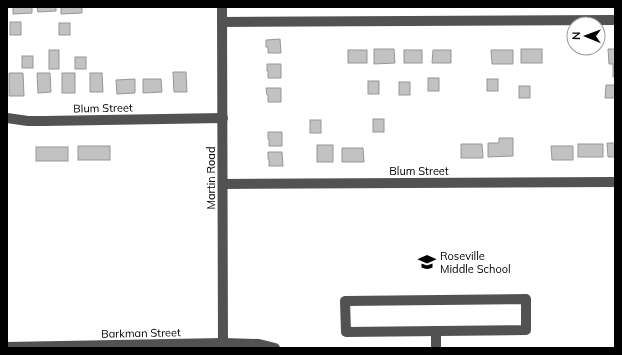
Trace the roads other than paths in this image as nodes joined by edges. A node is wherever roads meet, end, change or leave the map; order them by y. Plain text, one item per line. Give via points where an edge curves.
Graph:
1 (222, 7) edge
2 (615, 20) edge
3 (222, 22) junction
4 (7, 118) edge
5 (223, 118) junction
6 (615, 182) edge
7 (223, 184) junction
8 (436, 331) junction
9 (223, 346) edge
10 (7, 348) edge
11 (275, 348) edge
12 (436, 348) edge

1 - 3 street, Martin Road
2 - 3 street
3 - 5 street, Martin Road
4 - 5 street, Blum Street via 44,121
5 - 7 street, Martin Road
6 - 7 street, Blum Street
7 - 9 street, Martin Road
8 - 8 street via 526,330 526,299 345,301 346,332
8 - 12 street
9 - 10 street, Barkman Street
9 - 11 street, Barkman Street via 259,344

